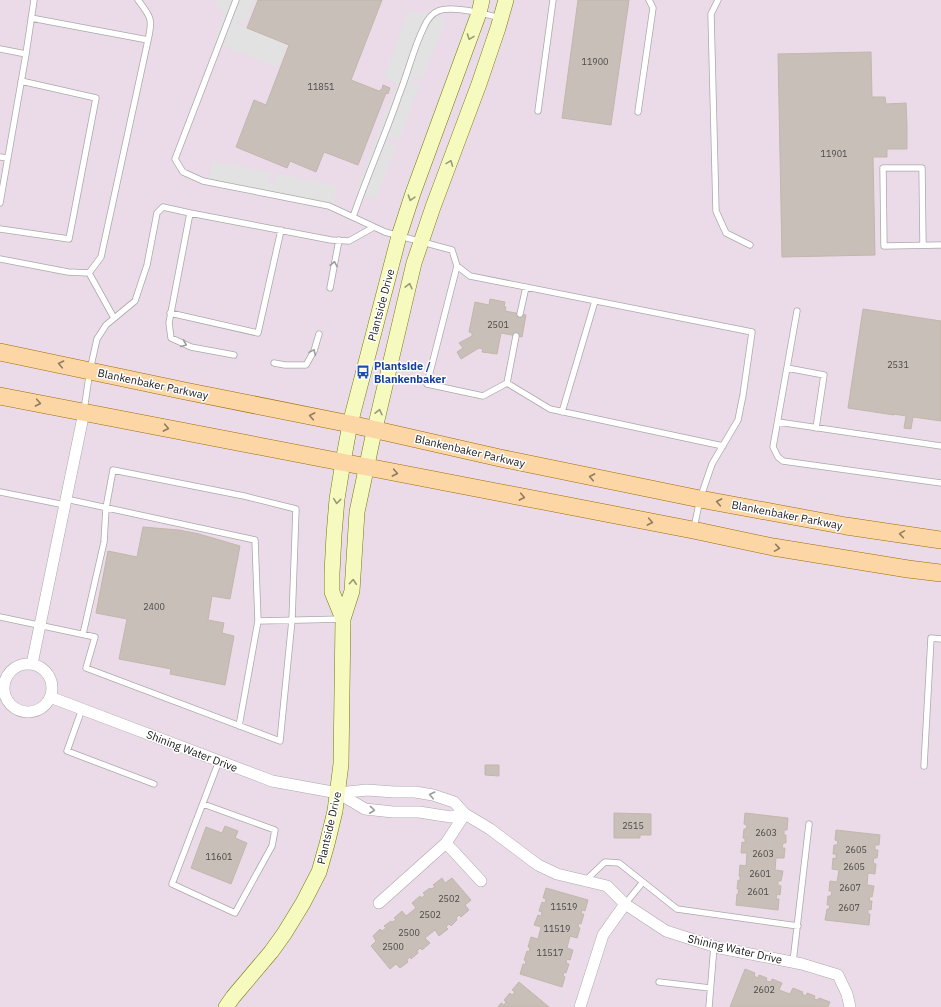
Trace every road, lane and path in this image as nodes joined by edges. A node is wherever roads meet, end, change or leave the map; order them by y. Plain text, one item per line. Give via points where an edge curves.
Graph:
1 (34, 0) edge
2 (138, 0) edge
3 (236, 0) edge
4 (506, 0) edge
5 (553, 0) edge
6 (649, 0) edge
7 (718, 0) edge
8 (481, 6) edge
9 (32, 18) junction
10 (500, 18) junction
11 (148, 40) junction
12 (0, 49) edge
13 (26, 54) junction
14 (21, 81) junction
15 (538, 110) dead end
16 (638, 112) dead end
17 (439, 121) junction
18 (462, 130) junction
19 (0, 157) edge
20 (8, 158) junction
21 (0, 203) edge
22 (190, 213) junction
23 (353, 217) junction
24 (374, 227) junction
25 (0, 229) edge
26 (281, 230) junction
27 (399, 236) junction
28 (339, 240) junction
29 (421, 242) junction
30 (750, 245) dead end
31 (923, 245) junction
32 (941, 245) edge
33 (0, 259) edge
34 (457, 266) junction
35 (89, 273) junction
36 (526, 287) junction
37 (330, 288) dead end
38 (594, 301) junction
39 (797, 311) dead end
40 (170, 314) junction
41 (520, 314) dead end
42 (114, 318) junction
43 (319, 334) dead end
44 (516, 336) dead end
45 (0, 352) edge
46 (234, 355) dead end
47 (274, 363) dead end
48 (788, 368) junction
49 (90, 370) junction
50 (507, 383) junction
51 (0, 396) edge
52 (84, 412) junction
53 (562, 412) junction
54 (778, 422) junction
55 (350, 424) junction
56 (816, 428) junction
57 (375, 429) junction
58 (723, 446) junction
59 (941, 446) edge
60 (343, 462) junction
61 (367, 467) junction
62 (941, 483) edge
63 (0, 492) edge
64 (700, 498) junction
65 (65, 502) junction
66 (106, 508) junction
67 (693, 530) junction
68 (941, 540) edge
69 (941, 573) edge
70 (0, 617) edge
71 (343, 619) junction
72 (292, 620) junction
73 (258, 621) junction
74 (40, 625) junction
75 (82, 634) junction
76 (941, 639) edge
77 (32, 664) junction
78 (2, 687) edge
79 (50, 697) junction
80 (82, 709) junction
81 (239, 726) junction
82 (219, 761) junction
83 (924, 766) dead end
84 (154, 784) dead end
85 (338, 793) junction
86 (204, 804) junction
87 (465, 814) junction
88 (809, 824) dead end
89 (446, 842) junction
90 (481, 881) dead end
91 (586, 881) junction
92 (643, 882) junction
93 (378, 903) dead end
94 (624, 904) junction
95 (798, 926) junction
96 (714, 946) junction
97 (793, 962) junction
98 (659, 982) dead end
99 (710, 988) junction
100 (226, 1007) edge
101 (580, 1007) edge
102 (709, 1007) edge
103 (850, 1007) edge

1 - 9 lane
2 - 11 lane via 152,25
3 - 23 lane via 175,158 183,172 202,181 329,206
4 - 10 street, Plantside Drive
5 - 15 lane
6 - 16 lane via 653,8
7 - 30 lane via 711,14 716,211 726,233
8 - 10 lane
8 -> 17 street, Plantside Drive
8 - 23 lane via 438,11 430,16 409,65
9 - 11 lane
9 - 13 lane
10 - 18 street, Plantside Drive
11 - 35 lane via 100,257
12 - 13 lane
13 - 14 lane
14 - 20 lane
14 - 25 lane via 96,98 69,239
17 - 18 street
17 -> 27 street, Plantside Drive
29 -> 18 street, Plantside Drive
19 - 20 lane
20 - 21 lane
22 - 26 lane
22 - 40 lane
22 - 42 lane via 163,207 157,213 148,265 135,301
23 - 24 lane
24 - 27 lane
24 - 28 lane via 350,241
26 - 28 lane
26 - 40 lane via 258,333
27 - 29 lane
27 - 55 street, Plantside Drive
37 -> 28 lane
29 - 34 lane via 452,250
57 -> 29 street, Plantside Drive
31 - 31 lane via 884,246 883,168 922,168
31 - 32 lane
33 - 35 lane via 68,272
34 - 36 lane via 470,276
34 - 50 lane via 427,384 483,396
35 - 42 lane
36 - 38 lane
36 - 41 lane
38 - 53 lane
38 - 58 lane via 752,332 738,420
39 - 48 lane
40 -> 46 lane via 171,338 191,347
42 - 49 lane via 97,339
47 -> 43 lane via 306,365
44 - 50 lane
49 -> 45 main road, Blankenbaker Parkway
48 - 54 lane
48 - 56 lane via 824,375
49 - 52 lane
55 -> 49 main road, Blankenbaker Parkway
50 - 53 lane via 550,409
51 -> 52 main road
52 -> 60 main road
52 - 65 street
53 - 58 lane
54 - 56 lane
54 - 62 lane via 773,447 783,461
55 - 57 main road, Blankenbaker Parkway
55 - 60 street, Plantside Drive
56 - 59 lane
57 - 61 street, Plantside Drive
64 -> 57 main road, Blankenbaker Parkway via 500,458
58 - 64 lane via 712,464
60 - 61 main road
60 -> 71 street, Plantside Drive via 337,499 332,573 332,592
61 -> 67 main road
71 -> 61 street, Plantside Drive via 352,591 357,512
63 - 65 lane
64 - 67 lane
68 -> 64 main road, Blankenbaker Parkway via 846,526
65 - 66 lane
65 - 74 street
66 - 72 lane via 113,470 296,509
66 - 73 lane via 255,540
66 - 75 lane via 104,542
67 -> 69 main road via 773,547
70 - 74 lane
71 - 72 lane
71 - 85 street, Plantside Drive via 341,764
72 - 73 lane
72 - 81 lane via 280,741
73 - 81 lane
74 - 75 lane
74 - 77 street
75 - 81 lane via 95,637 86,668
76 - 83 lane via 932,638
77 - 78 street via 16,666
77 - 79 street via 43,669 50,679
78 - 79 street via 8,703 22,711 31,712 39,709
79 - 80 street, Shining Water Drive
80 - 82 street, Shining Water Drive
80 - 84 lane via 67,751
82 - 85 street, Shining Water Drive via 272,781
82 - 86 lane
85 -> 87 street, Shining Water Drive via 365,809 452,817
87 -> 85 street, Shining Water Drive via 454,802 415,792 367,790
85 - 100 street, Plantside Drive via 319,872 303,903 271,952
86 - 86 lane via 172,884 235,913 272,846 275,830
87 - 89 street
87 - 91 street, Shining Water Drive via 490,829 538,865 556,874
88 - 95 lane
89 - 90 street
89 - 93 street
91 - 92 lane via 605,862 619,863
91 - 94 street, Shining Water Drive via 608,886
92 - 94 lane
92 - 95 lane via 677,909
94 - 96 street, Shining Water Drive via 666,931
94 - 101 street via 603,935
95 - 97 lane
96 - 97 street, Shining Water Drive
96 - 99 lane
97 - 103 street, Shining Water Drive via 838,975
98 - 99 lane
99 - 102 lane

